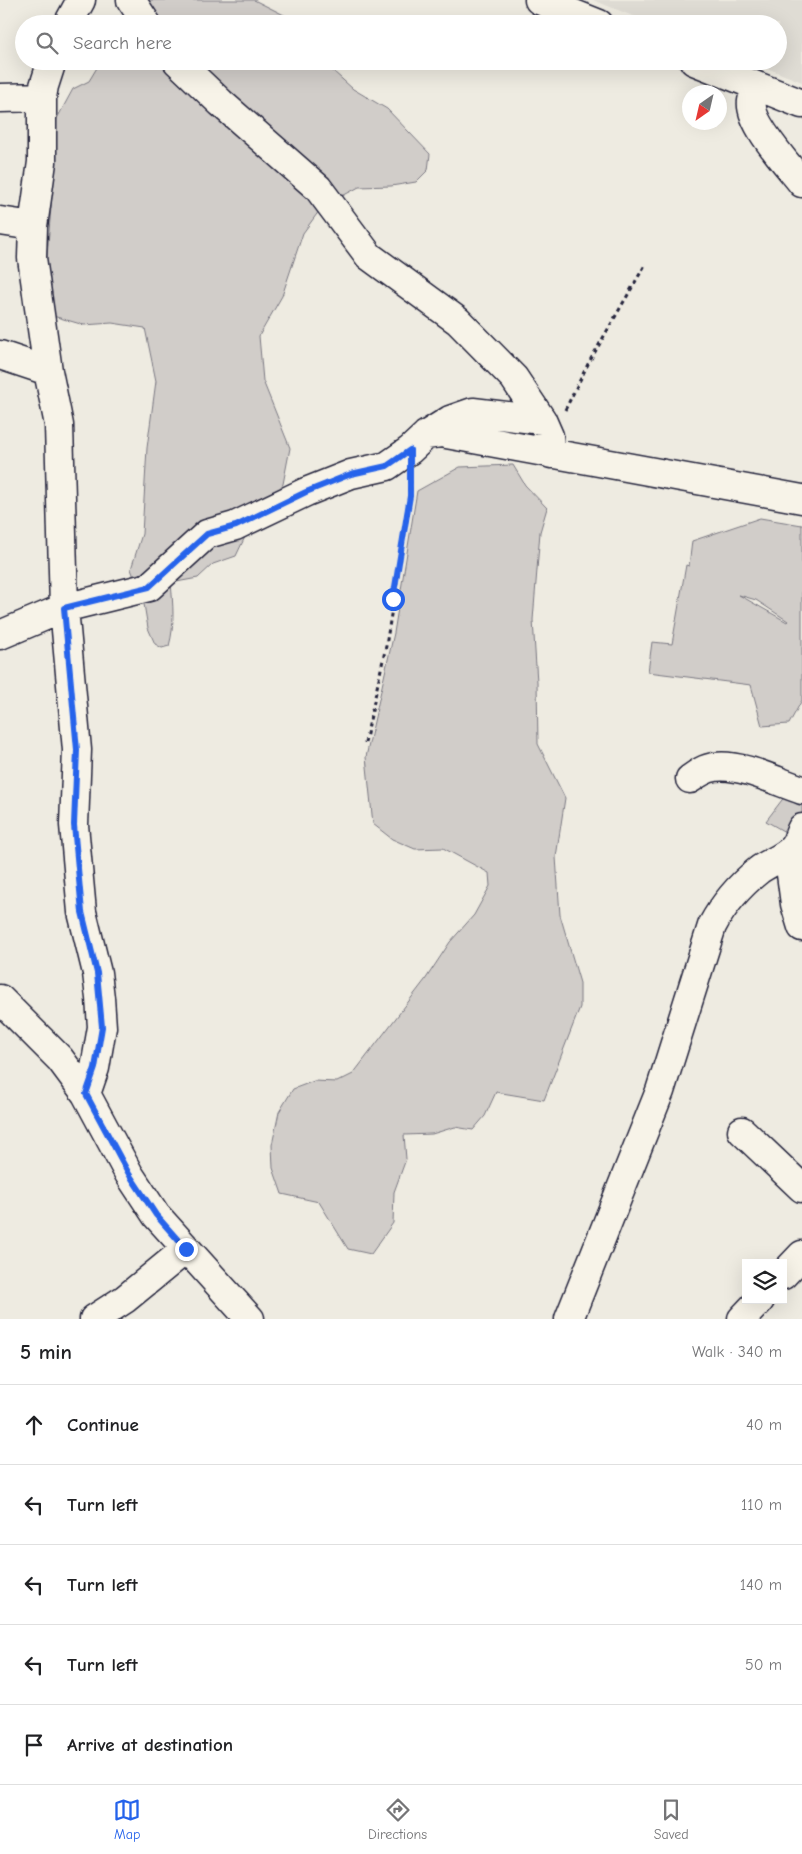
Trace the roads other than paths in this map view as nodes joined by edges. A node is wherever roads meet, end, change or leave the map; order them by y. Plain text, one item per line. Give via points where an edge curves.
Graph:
1 (81, 0) edge
2 (131, 0) edge
3 (539, 0) edge
4 (73, 15) edge
5 (141, 15) edge
6 (576, 15) edge
7 (49, 70) edge
8 (186, 70) edge
9 (716, 70) edge
10 (758, 87) junction
11 (42, 97) junction
12 (0, 98) edge
13 (802, 104) edge
14 (802, 183) edge
15 (0, 221) edge
16 (33, 226) junction
17 (0, 355) edge
18 (48, 371) junction
19 (547, 437) junction
20 (802, 499) edge
21 (64, 608) junction
22 (0, 635) edge
23 (690, 779) dead end
24 (802, 790) edge
25 (798, 837) edge
26 (802, 927) edge
27 (0, 999) edge
28 (86, 1094) junction
29 (742, 1131) dead end
30 (802, 1188) edge
31 (186, 1249) junction
32 (802, 1255) edge
33 (787, 1271) edge
34 (756, 1304) edge
35 (94, 1319) edge
36 (250, 1319) edge
37 (569, 1319) edge
38 (742, 1319) edge

1 - 4 street
2 - 5 street
3 - 6 street
7 - 11 street
8 - 19 street via 318,188 369,256 464,327 514,378
9 - 10 street
10 - 13 street
10 - 14 street via 752,102 757,125
11 - 12 street
11 - 16 street via 42,162
15 - 16 street
16 - 18 street via 32,258
17 - 18 street
18 - 21 street via 59,426
19 - 20 street
19 - 21 street via 473,412 450,420 387,466 351,474 236,526 207,534 149,587
21 - 22 street
21 - 28 street via 77,750 74,825 78,874 82,912 97,973 102,1027 95,1068
23 - 24 street via 702,770 723,766
25 - 26 street via 791,874
25 - 37 street via 785,854 760,869 737,889 712,926 660,1091
27 - 28 street via 60,1059
28 - 31 street via 129,1174 156,1215
29 - 30 street
31 - 35 street via 125,1299
31 - 36 street
32 - 33 street
34 - 38 street

